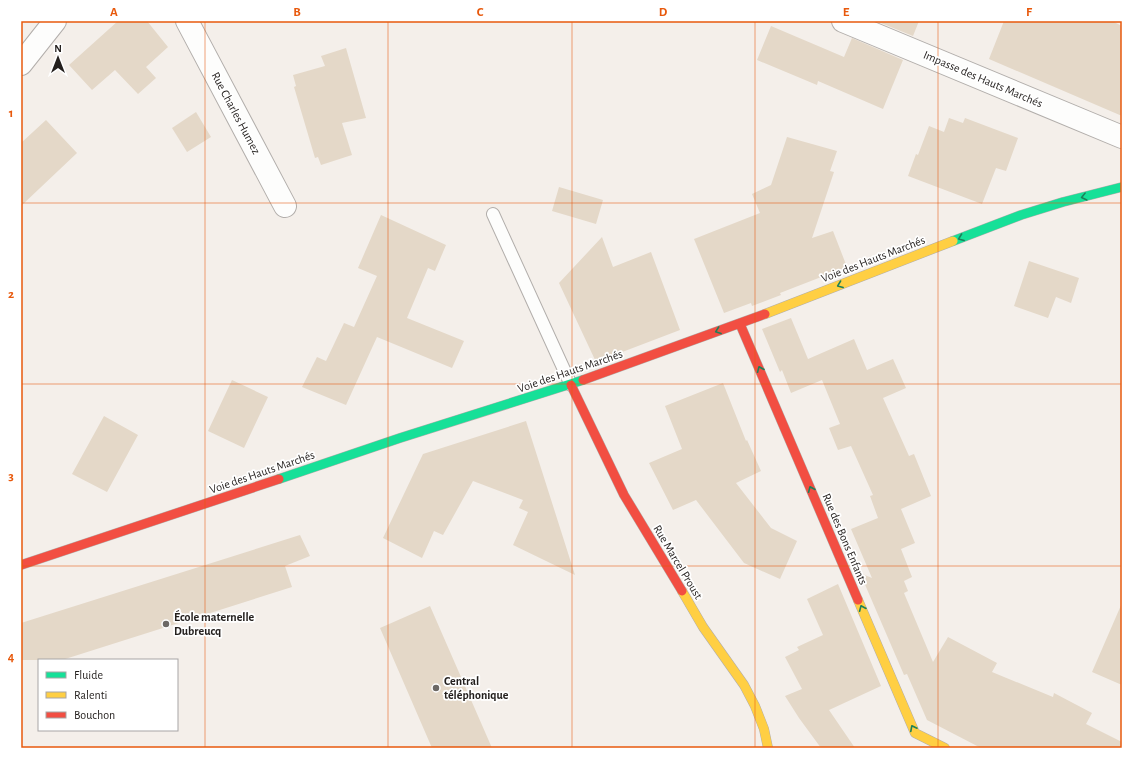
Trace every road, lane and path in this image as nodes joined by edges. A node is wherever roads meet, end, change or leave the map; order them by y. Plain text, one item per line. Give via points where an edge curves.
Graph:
1 (55, 21) edge
2 (187, 21) edge
3 (843, 21) edge
4 (21, 64) edge
5 (1122, 137) edge
6 (1122, 187) edge
7 (285, 206) dead end
8 (493, 214) dead end
9 (740, 324) junction
10 (571, 385) junction
11 (21, 565) edge
12 (768, 748) edge
13 (945, 748) edge

1 - 4 street
2 - 7 street, Rue Charles Humez
3 - 5 street, Impasse des Hauts Marchés
6 -> 9 street, Voie des Hauts Marchés via 1021,215
8 - 10 lane
9 -> 10 street, Voie des Hauts Marchés
13 -> 9 street, Rue des Bons Enfants via 915,733
10 - 11 street, Voie des Hauts Marchés via 400,438
10 - 12 street, Rue Marcel Proust via 624,495 703,627 744,685 755,706

